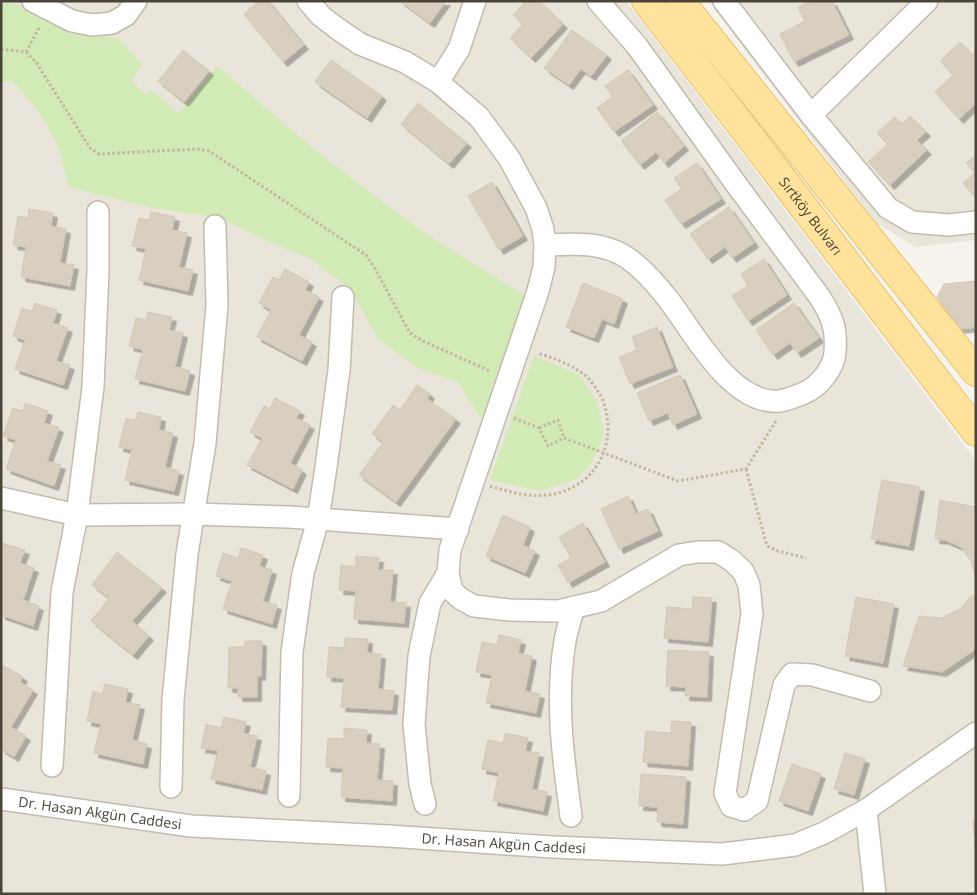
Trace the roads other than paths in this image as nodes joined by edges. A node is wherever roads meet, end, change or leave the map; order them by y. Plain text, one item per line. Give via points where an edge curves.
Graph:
1 (136, 1) edge
2 (308, 1) edge
3 (475, 1) edge
4 (598, 1) edge
5 (646, 1) edge
6 (680, 1) edge
7 (724, 1) edge
8 (927, 1) edge
9 (41, 5) edge
10 (438, 82) junction
11 (811, 115) junction
12 (98, 212) dead end
13 (976, 222) edge
14 (215, 226) dead end
15 (545, 245) junction
16 (343, 298) dead end
17 (976, 372) edge
18 (976, 432) edge
19 (1, 498) edge
20 (194, 514) junction
21 (77, 515) junction
22 (318, 520) junction
23 (458, 529) junction
24 (448, 573) junction
25 (574, 607) junction
26 (870, 691) dead end
27 (976, 733) edge
28 (52, 766) dead end
29 (171, 787) dead end
30 (289, 796) dead end
31 (1, 799) edge
32 (425, 804) dead end
33 (866, 810) junction
34 (571, 816) dead end
35 (875, 894) edge

1 - 9 street via 126,15 112,22 92,25 72,21
2 - 10 street via 321,16 360,44 405,62
3 - 10 street via 459,49
4 - 15 street via 637,46 831,314 837,336 835,357 828,371 810,391 780,401 765,400 736,386 695,339 650,277 626,257 589,244
5 - 18 main road, Sırtköy Bulvarı
6 - 17 main road
7 - 11 street
8 - 11 street
10 - 15 street via 479,117 509,158 536,208
11 - 13 street via 888,208 912,222 949,225
12 - 21 street via 93,387
14 - 20 street via 218,305 205,443
15 - 23 street via 538,291
16 - 22 street via 339,370
19 - 21 street
20 - 21 street
20 - 22 street
20 - 29 street via 173,700
21 - 28 street via 62,592
22 - 23 street
22 - 30 street via 303,573 292,652
23 - 24 street via 450,550
24 - 25 street via 452,591 474,606 558,611
24 - 32 street via 430,603 419,656 414,724
25 - 26 street via 601,601 679,555 718,552 743,571 749,585 752,614 724,793 731,806 744,810 757,801 784,685 792,674
25 - 34 street via 565,640 561,680 564,764
27 - 33 street, Dr. Hasan Akgün Caddesi
31 - 33 street, Dr. Hasan Akgün Caddesi via 191,826 722,854 795,845
33 - 35 street

